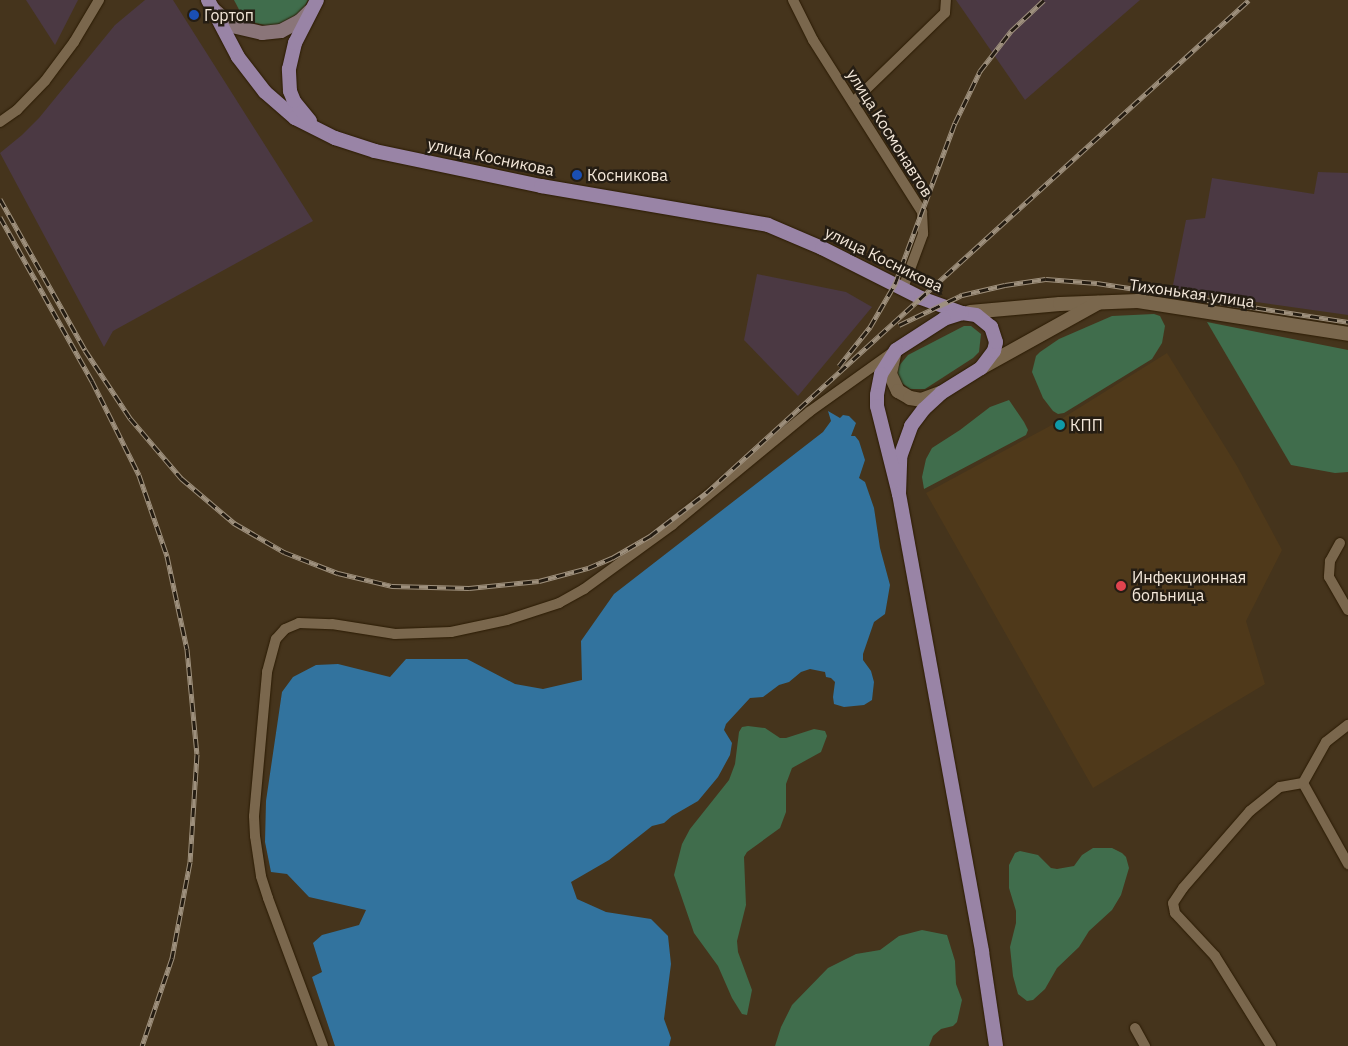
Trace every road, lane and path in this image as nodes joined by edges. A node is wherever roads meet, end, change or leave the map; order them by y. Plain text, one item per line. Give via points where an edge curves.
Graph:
1 (99, 0) edge
2 (792, 0) edge
3 (946, 0) edge
4 (210, 4) edge
5 (314, 5) edge
6 (853, 102) junction
7 (0, 122) edge
8 (335, 138) junction
9 (903, 288) junction
10 (1103, 301) junction
11 (966, 312) junction
12 (1348, 334) edge
13 (896, 350) junction
14 (981, 368) junction
15 (941, 393) junction
16 (899, 494) junction
17 (1340, 543) dead end
18 (1348, 610) edge
19 (1348, 725) edge
20 (1303, 782) junction
21 (1348, 864) edge
22 (1135, 1028) dead end
23 (323, 1046) edge
24 (996, 1046) edge
25 (1145, 1046) edge
26 (1271, 1046) edge

1 - 7 street via 45,81 17,110
2 - 6 street, улица Космонавтов via 813,40
3 - 6 street via 945,13
4 - 5 main road via 232,26 272,33 291,26
4 - 8 main road, улица Косникова via 238,57 265,92 295,118
5 - 8 main road via 290,56 290,91 308,119
6 - 9 street, улица Космонавтов via 922,212 923,234
8 - 9 main road, улица Косникова via 375,151 541,186 768,225
9 - 11 main road, улица Косникова via 921,298
10 - 11 street, Тихонькая улица
10 - 12 street, Тихонькая улица via 1147,302
10 - 14 street
11 - 13 main road via 944,319
11 - 14 main road via 988,322 994,334 994,351
13 - 15 street via 890,374 898,391 921,400
13 - 16 main road via 881,374 877,406
13 - 23 street via 809,412 672,525 584,589 559,603 507,620 450,632 395,634 332,624 299,623 285,629 276,639 267,672 255,836 268,898
14 - 15 main road
15 - 16 main road via 920,414 906,436 900,457
16 - 24 main road
17 - 18 street via 1330,561 1329,577
19 - 20 street via 1326,742
20 - 21 street
20 - 26 street via 1280,787 1250,810 1182,888 1173,903 1175,913 1215,956
22 - 25 street

